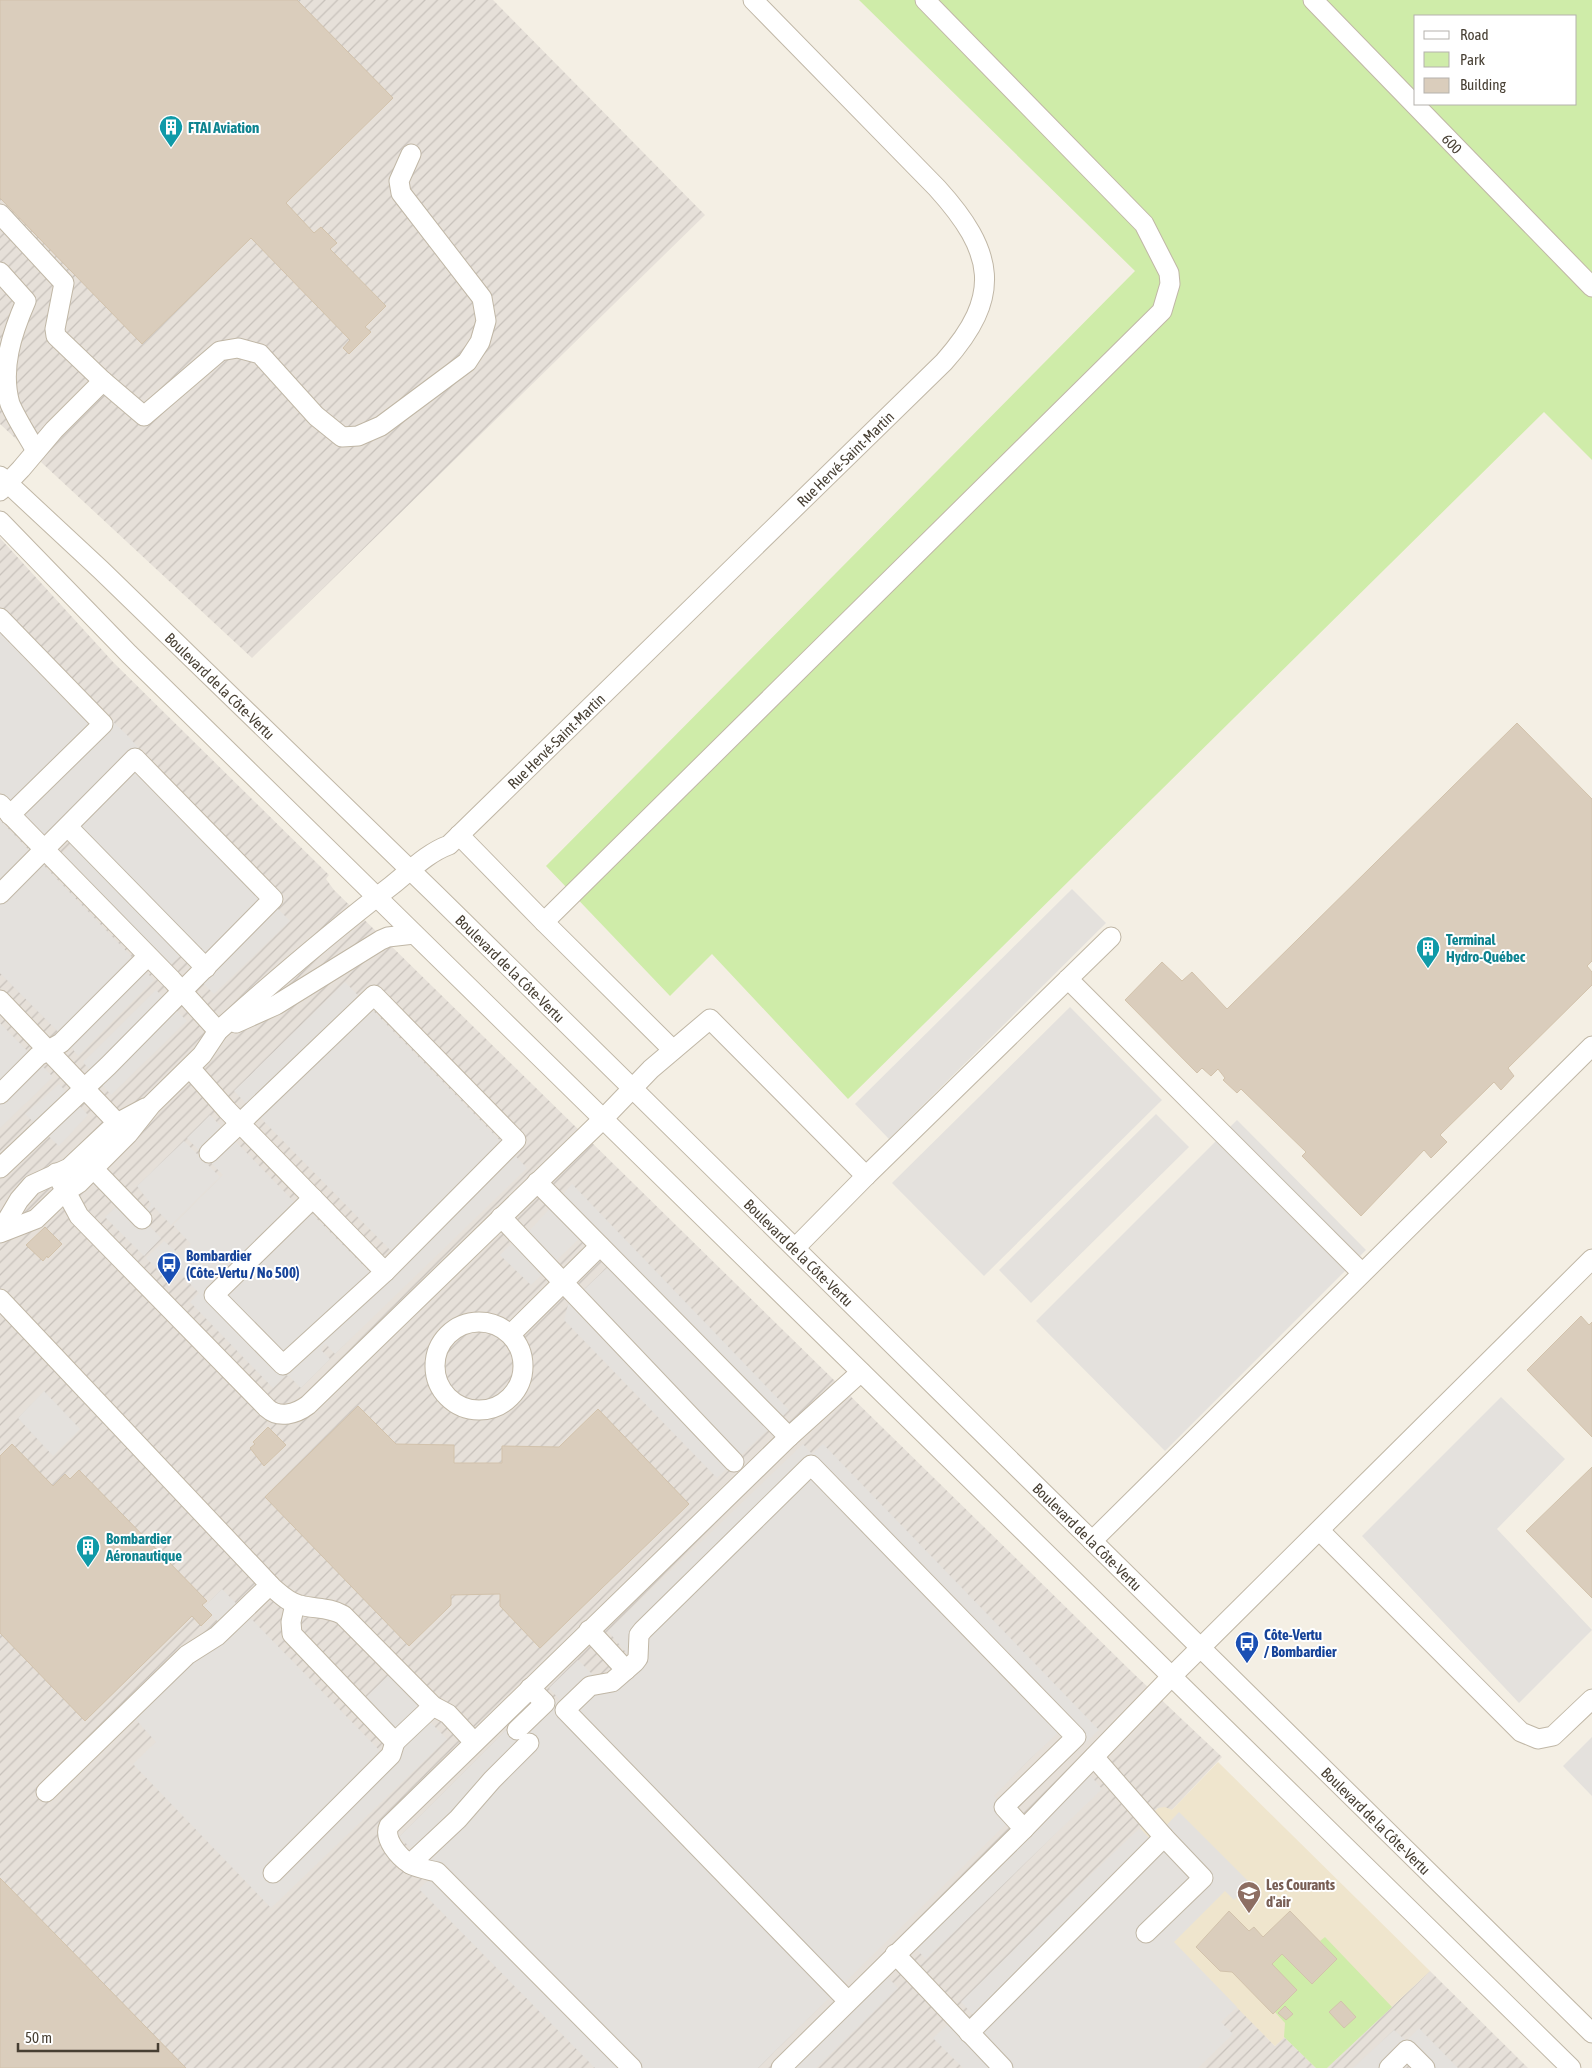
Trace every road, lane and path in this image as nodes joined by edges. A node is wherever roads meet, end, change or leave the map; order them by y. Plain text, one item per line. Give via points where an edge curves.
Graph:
1 (753, 0) edge
2 (924, 0) edge
3 (1313, 0) edge
4 (1414, 104) edge
5 (1415, 105) edge
6 (411, 154) dead end
7 (0, 214) edge
8 (0, 272) edge
9 (1592, 287) edge
10 (103, 381) junction
11 (36, 451) junction
12 (3, 483) edge
13 (0, 521) edge
14 (0, 618) edge
15 (5, 810) edge
16 (68, 827) junction
17 (459, 835) junction
18 (45, 850) junction
19 (411, 871) junction
20 (0, 894) edge
21 (377, 897) junction
22 (544, 922) junction
23 (414, 934) junction
24 (1111, 936) dead end
25 (148, 956) junction
26 (206, 968) junction
27 (1068, 980) junction
28 (182, 992) junction
29 (0, 1000) edge
30 (218, 1031) junction
31 (1592, 1046) edge
32 (48, 1050) junction
33 (673, 1050) junction
34 (190, 1068) junction
35 (632, 1087) junction
36 (84, 1088) junction
37 (0, 1094) edge
38 (602, 1119) junction
39 (240, 1123) junction
40 (122, 1128) junction
41 (209, 1153) dead end
42 (92, 1158) junction
43 (0, 1168) edge
44 (56, 1173) junction
45 (866, 1176) junction
46 (537, 1182) junction
47 (66, 1192) junction
48 (313, 1198) junction
49 (146, 1214) dead end
50 (501, 1217) junction
51 (0, 1232) edge
52 (600, 1246) junction
53 (795, 1248) junction
54 (1592, 1259) edge
55 (385, 1272) junction
56 (1362, 1273) junction
57 (563, 1283) junction
58 (0, 1299) edge
59 (511, 1334) junction
60 (860, 1372) junction
61 (788, 1437) junction
62 (734, 1462) dead end
63 (1320, 1531) junction
64 (1092, 1541) junction
65 (270, 1586) junction
66 (295, 1604) junction
67 (585, 1634) junction
68 (1202, 1648) junction
69 (622, 1674) junction
70 (1171, 1677) junction
71 (530, 1688) junction
72 (1592, 1699) edge
73 (433, 1706) junction
74 (396, 1742) junction
75 (474, 1742) junction
76 (1094, 1758) junction
77 (46, 1792) dead end
78 (1024, 1829) junction
79 (1164, 1837) junction
80 (410, 1864) junction
81 (273, 1873) dead end
82 (1146, 1933) dead end
83 (894, 1954) junction
84 (848, 2001) junction
85 (969, 2033) junction
86 (1592, 2033) edge
87 (632, 2068) edge
88 (781, 2068) edge
89 (1003, 2068) edge
90 (1389, 2068) edge
91 (1425, 2068) edge
92 (1571, 2068) edge

1 - 17 street, Rue Hervé-Saint-Martin via 955,208 981,253 986,280 983,302 961,344 944,362
2 - 22 street via 1144,224 1169,273 1170,284 1162,311
3 - 4 street, 600
5 - 9 street, 600
6 - 10 street via 399,181 401,194 482,298 486,321 480,342 467,362 381,426 358,436 342,437 316,416 260,354 238,348 220,351 144,416
7 - 10 street via 64,283 56,336
8 - 11 street via 26,301 5,359 4,380 10,402
10 - 11 street
11 - 12 street
12 - 19 street, Boulevard de la Côte-Vertu via 101,570
13 - 21 street via 129,654
14 - 15 street via 103,724
15 - 18 street
16 - 18 street
16 - 26 street
16 - 26 street via 135,758 241,866 273,899
17 - 19 street, Rue Hervé-Saint-Martin via 449,845 434,850
17 - 22 street
18 - 20 street
18 - 25 street
19 - 21 street, Rue Hervé-Saint-Martin
19 - 35 street, Boulevard de la Côte-Vertu
21 - 23 street
21 - 30 street, Rue Hervé-Saint-Martin
22 - 33 street
23 - 30 street via 381,940 276,1005
23 - 38 street
24 - 27 street
25 - 28 street
25 - 32 street via 61,1043
26 - 28 street
27 - 45 street
27 - 56 street
28 - 30 street
28 - 36 street
29 - 32 street
30 - 34 street, Rue Hervé-Saint-Martin
31 - 56 street
32 - 36 street
32 - 37 street via 35,1058
33 - 35 street
33 - 45 street via 710,1019
34 - 39 street
34 - 40 street, Rue Hervé-Saint-Martin
35 - 38 street
35 - 53 street, Boulevard de la Côte-Vertu
36 - 40 street
36 - 43 street
38 - 46 street
38 - 60 street
39 - 41 street
39 - 48 street
39 - 55 street via 374,995 516,1140
40 - 42 street, Rue Hervé-Saint-Martin
42 - 44 street
42 - 47 street via 79,1183
42 - 49 street
44 - 47 street
44 - 51 street via 25,1193
45 - 53 street
46 - 50 street
46 - 52 street
47 - 50 street via 78,1216 267,1408 277,1414 294,1413 308,1405
47 - 51 street via 36,1219
48 - 55 street
48 - 55 street via 214,1295 283,1365
50 - 57 street
52 - 57 street
52 - 61 street
53 - 64 street, Boulevard de la Côte-Vertu
54 - 63 street
56 - 64 street
57 - 59 street
57 - 62 street
58 - 65 street
59 - 59 street via 484,1322 456,1327 445,1337 434,1364 442,1392 465,1409 479,1411 495,1408 507,1400 523,1375 524,1360
60 - 61 street
60 - 70 street
61 - 67 street
63 - 68 street
63 - 72 street via 1521,1732 1538,1740 1553,1736
64 - 68 street, Boulevard de la Côte-Vertu
65 - 66 street
65 - 77 street via 217,1636 187,1655
66 - 73 street via 330,1610 342,1616
66 - 74 street via 292,1634
67 - 69 street
67 - 71 street
68 - 70 street
68 - 86 street, Boulevard de la Côte-Vertu
69 - 78 street via 638,1658 638,1640 644,1630 811,1465 1076,1737 1004,1807
69 - 84 street via 608,1684 590,1686 565,1710
70 - 76 street
70 - 92 street
71 - 75 street
71 - 80 street via 545,1703 523,1737 458,1819
73 - 74 street
73 - 75 street via 448,1714
74 - 81 street via 391,1755
75 - 80 street via 389,1826 388,1841
76 - 78 street
76 - 79 street
78 - 83 street
79 - 82 street via 1203,1878
79 - 85 street
80 - 87 street via 437,1872
83 - 84 street
83 - 85 street
84 - 88 street
85 - 89 street
90 - 91 street via 1407,2050

